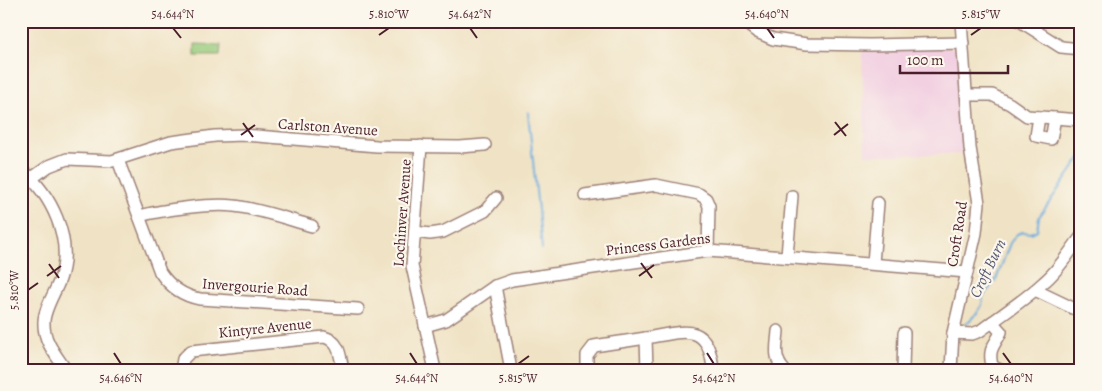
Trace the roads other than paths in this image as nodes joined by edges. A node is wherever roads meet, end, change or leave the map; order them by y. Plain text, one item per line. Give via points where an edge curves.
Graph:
1 (743, 21) edge
2 (961, 21) edge
3 (1022, 22) edge
4 (963, 43) junction
5 (1081, 49) edge
6 (968, 96) junction
7 (1039, 117) junction
8 (1055, 118) junction
9 (1081, 120) edge
10 (485, 145) dead end
11 (421, 146) junction
12 (118, 160) junction
13 (21, 169) edge
14 (32, 178) junction
15 (585, 195) dead end
16 (792, 196) dead end
17 (496, 198) dead end
18 (878, 204) dead end
19 (139, 216) junction
20 (312, 226) dead end
21 (415, 232) junction
22 (1081, 237) edge
23 (708, 250) junction
24 (787, 256) junction
25 (873, 263) junction
26 (967, 272) junction
27 (495, 286) junction
28 (1035, 290) junction
29 (358, 309) dead end
30 (1081, 312) edge
31 (992, 322) junction
32 (425, 326) junction
33 (778, 332) dead end
34 (904, 333) dead end
35 (953, 333) junction
36 (646, 338) junction
37 (66, 370) edge
38 (181, 370) edge
39 (343, 370) edge
40 (435, 370) edge
41 (511, 370) edge
42 (587, 370) edge
43 (647, 370) edge
44 (713, 370) edge
45 (784, 370) edge
46 (903, 370) edge
47 (951, 370) edge
48 (1000, 370) edge

1 - 4 street via 756,32 773,39 807,44
2 - 4 street, Croft Road
3 - 5 street via 1061,47
4 - 6 street, Croft Road
6 - 7 street via 992,95 1027,116
6 - 26 street, Croft Road via 970,148 979,203
7 - 8 street
7 - 8 street via 1036,136 1051,138
8 - 9 street
10 - 11 street, Carlston Avenue
11 - 12 street, Carlston Avenue via 215,136 171,142
11 - 21 street, Lochinver Avenue
12 - 14 street, Carlston Avenue via 67,159
12 - 19 street, Invergourie Road
13 - 14 street
14 - 37 street via 54,209 63,242 62,271 44,321 48,345
15 - 23 street via 656,186 699,194 709,206
16 - 24 street
17 - 21 street via 485,211 443,232
18 - 25 street
19 - 20 street via 234,206
19 - 29 street, Invergourie Road via 160,272 174,288 189,296
21 - 32 street, Lochinver Avenue via 412,266
22 - 28 street via 1055,272
23 - 24 street, Princess Gardens
23 - 27 street, Princess Gardens via 533,276
24 - 25 street, Princess Gardens
25 - 26 street, Princess Gardens
26 - 35 street, Croft Road
27 - 32 street, Princess Gardens via 446,320
27 - 41 street
28 - 30 street
28 - 31 street
31 - 35 street via 972,334
31 - 48 street via 1001,332 990,356 992,366
32 - 40 street, Lochinver Avenue
33 - 45 street via 776,354
34 - 46 street
35 - 47 street, Croft Road
36 - 42 street via 594,346 587,356
36 - 43 street
36 - 44 street via 683,332 698,335 709,346
38 - 39 street, Kintyre Avenue via 183,359 191,351 324,338 337,345

